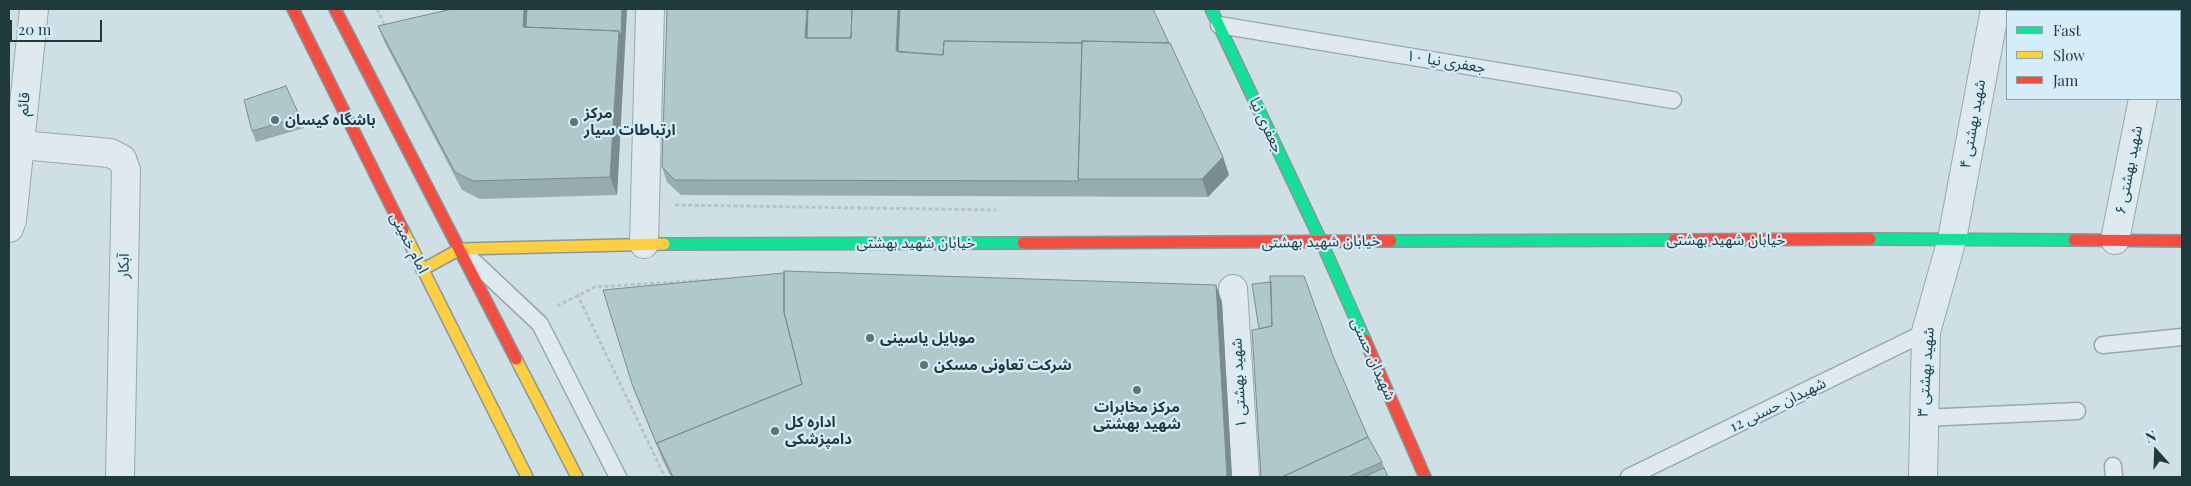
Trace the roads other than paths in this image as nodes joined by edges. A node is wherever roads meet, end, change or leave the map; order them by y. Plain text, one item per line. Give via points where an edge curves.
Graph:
1 (34, 9) edge
2 (293, 9) edge
3 (335, 9) edge
4 (650, 9) edge
5 (1211, 9) edge
6 (1995, 9) edge
7 (1219, 25) junction
8 (1673, 100) dead end
9 (2143, 100) edge
10 (20, 145) junction
11 (9, 228) edge
12 (1952, 240) junction
13 (2115, 240) junction
14 (1321, 241) junction
15 (2182, 241) edge
16 (644, 244) junction
17 (460, 249) junction
18 (422, 270) junction
19 (1233, 289) dead end
20 (1926, 332) junction
21 (2182, 338) edge
22 (2103, 345) dead end
23 (2077, 411) dead end
24 (1923, 418) junction
25 (518, 459) junction
26 (120, 477) edge
27 (520, 477) edge
28 (527, 477) edge
29 (577, 477) edge
30 (618, 477) edge
31 (1244, 477) edge
32 (1425, 477) edge
33 (1629, 477) edge
34 (1923, 477) edge

1 - 10 street, قائم
2 - 18 street, امام خمینی
3 - 17 street
4 - 16 street
5 - 7 street, جعفری نیا
6 - 12 street, شهید بهشتی ۴
7 - 8 lane, جعفری نیا ۱۰
7 - 14 street, جعفری نیا
9 - 13 street, شهید بهشتی ۶
10 - 11 street, قائم
10 - 26 street, آبکار via 110,153 122,159 126,170
12 - 13 street, خیابان شهید بهشتی
12 - 14 street, خیابان شهید بهشتی
12 - 20 street, شهید بهشتی ۳
13 - 15 street, خیابان شهید بهشتی
14 - 16 street, خیابان شهید بهشتی
14 - 32 street, شهیدان حسنی
16 - 17 street, خیابان شهید بهشتی
17 - 18 street
17 - 29 street
17 - 30 lane via 540,324
18 - 25 street, امام خمینی
19 - 31 street, شهید بهشتی ۱
20 - 24 street, شهید بهشتی ۳
20 - 33 lane, شهیدان حسنی 12
21 - 22 lane
23 - 24 lane
24 - 34 street, شهید بهشتی ۳
25 - 27 street
25 - 28 street, امام خمینی

